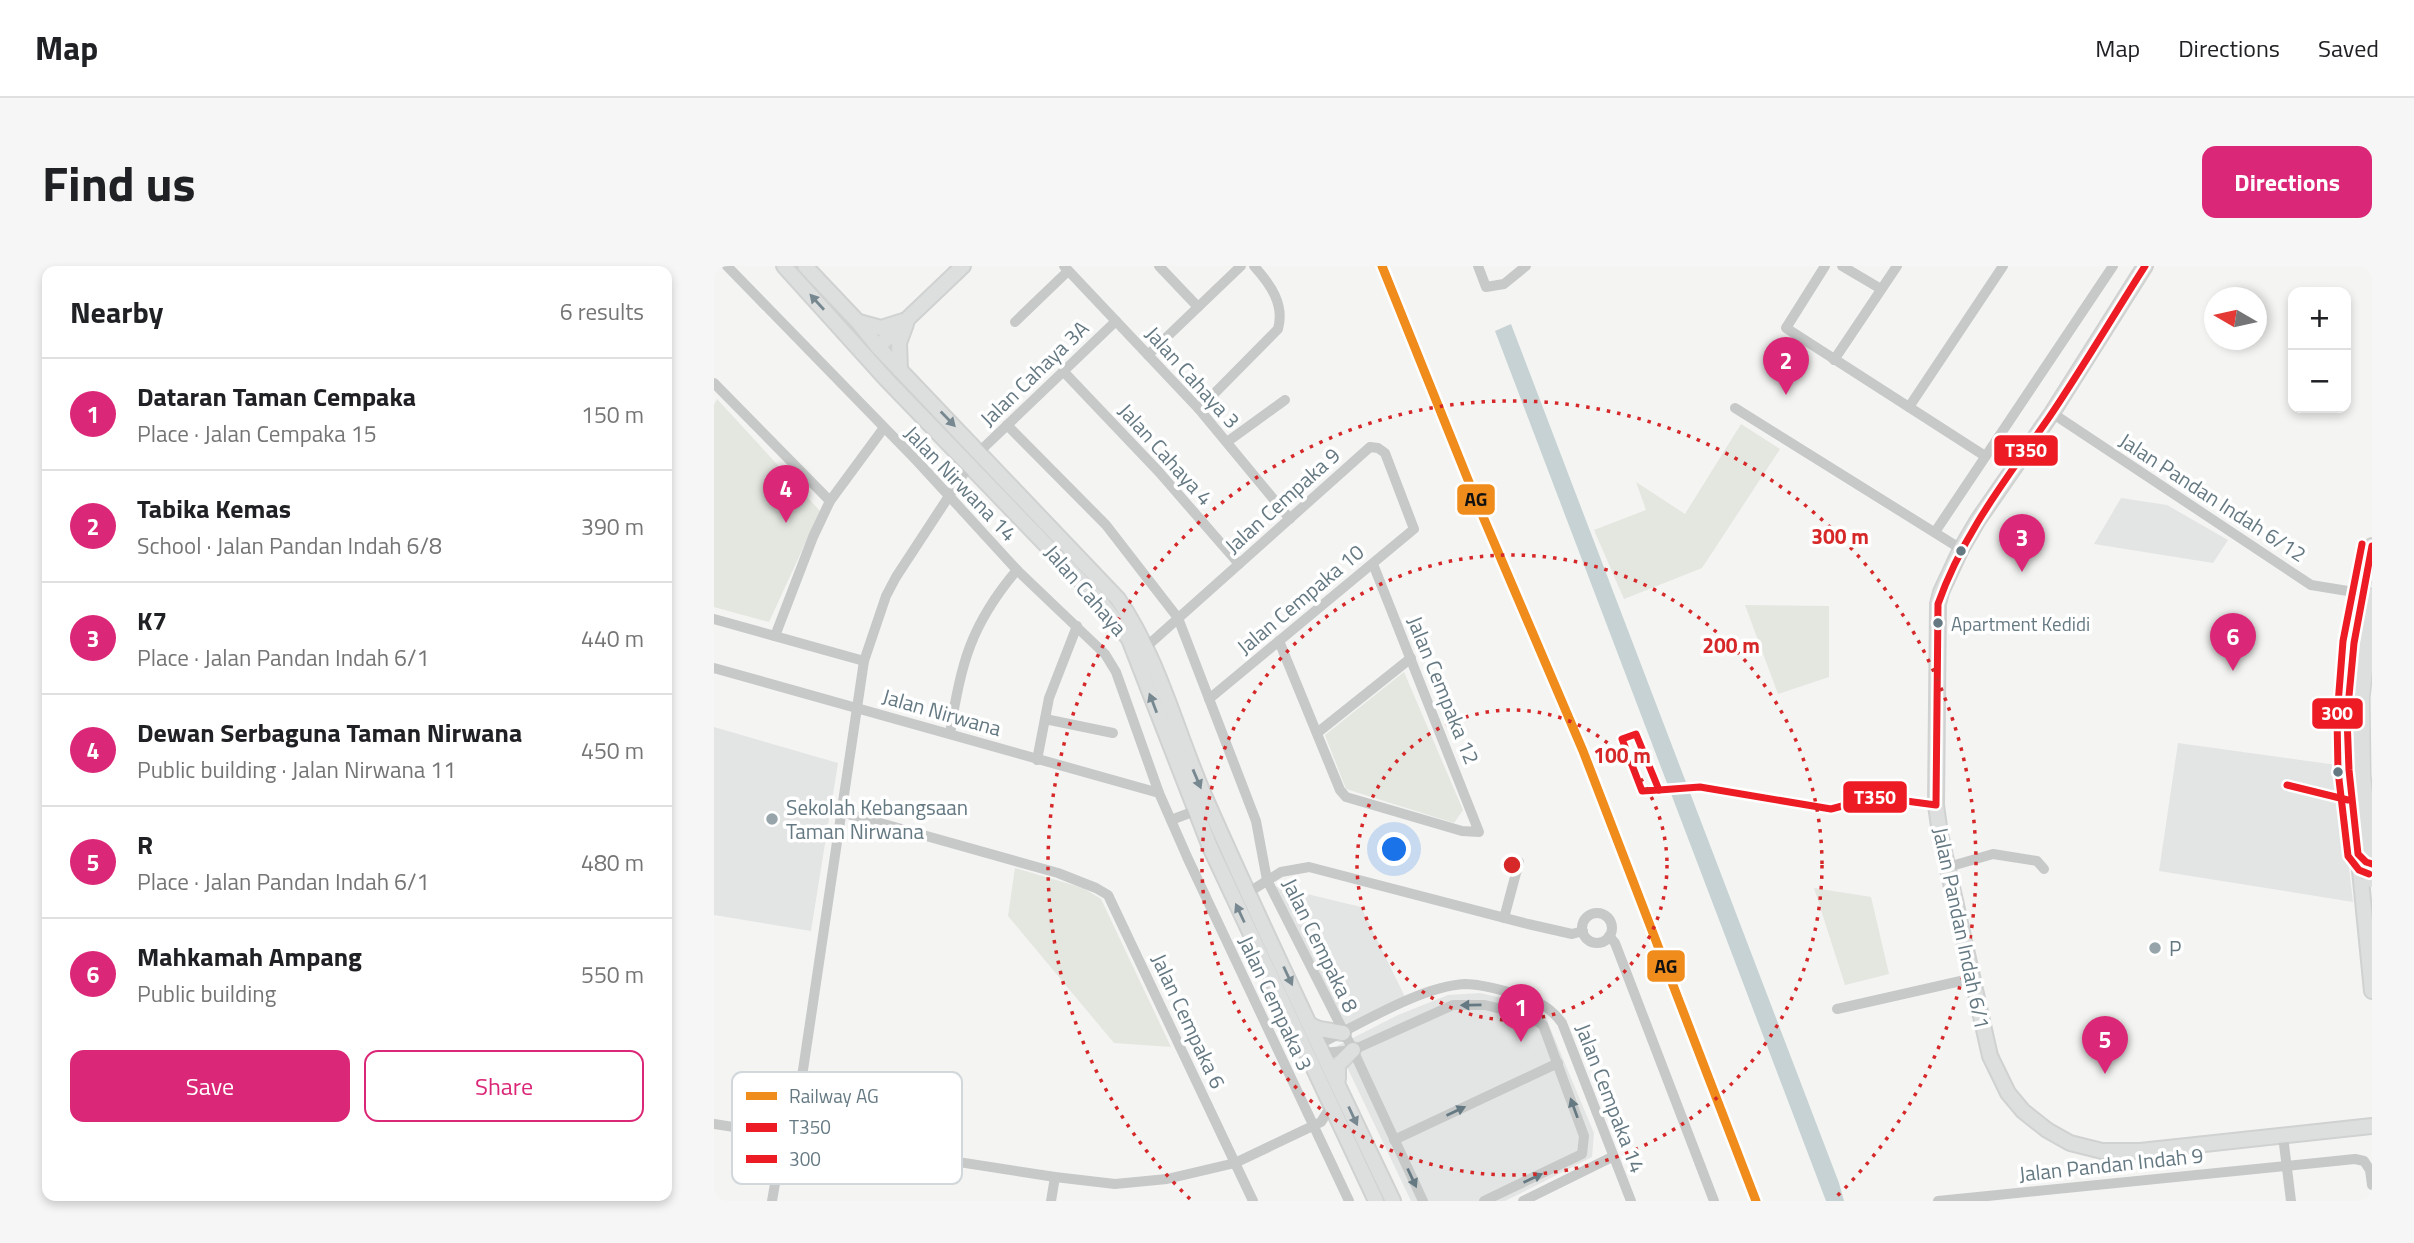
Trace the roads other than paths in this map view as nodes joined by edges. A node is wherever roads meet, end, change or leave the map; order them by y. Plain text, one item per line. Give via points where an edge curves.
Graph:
1 (727, 266) edge
2 (784, 266) edge
3 (805, 266) edge
4 (963, 266) edge
5 (1159, 266) edge
6 (1241, 266) edge
7 (1254, 266) edge
8 (1478, 266) edge
9 (1526, 266) edge
10 (1825, 266) edge
11 (1842, 266) edge
12 (1897, 266) edge
13 (2003, 266) edge
14 (2113, 266) edge
15 (2145, 266) edge
16 (1066, 269) edge
17 (1881, 289) junction
18 (1198, 307) junction
19 (907, 319) junction
20 (858, 321) junction
21 (1116, 321) junction
22 (1015, 322) dead end
23 (850, 339) junction
24 (878, 347) junction
25 (1148, 355) junction
26 (1834, 360) junction
27 (900, 370) junction
28 (1063, 371) junction
29 (886, 379) junction
30 (714, 383) edge
31 (1285, 400) dead end
32 (1909, 407) junction
33 (1735, 408) dead end
34 (1199, 409) junction
35 (2052, 413) junction
36 (1007, 425) junction
37 (883, 429) junction
38 (1227, 442) junction
39 (1986, 456) junction
40 (974, 458) junction
41 (948, 495) junction
42 (830, 501) junction
43 (1290, 519) junction
44 (1414, 530) joint
45 (1936, 532) junction
46 (2372, 546) edge
47 (1961, 549) junction
48 (1239, 564) junction
49 (1373, 564) junction
50 (1017, 570) junction
51 (2366, 595) edge
52 (1178, 618) junction
53 (714, 619) edge
54 (1077, 626) junction
55 (775, 636) junction
56 (1279, 641) junction
57 (1146, 647) junction
58 (1410, 658) junction
59 (864, 661) junction
60 (714, 667) edge
61 (1209, 699) junction
62 (857, 708) junction
63 (1045, 719) junction
64 (1113, 733) dead end
65 (1317, 733) junction
66 (950, 734) junction
67 (1037, 760) junction
68 (1642, 791) dead end
69 (1159, 793) junction
70 (1936, 804) junction
71 (1195, 811) junction
72 (841, 812) junction
73 (1171, 820) junction
74 (2358, 853) junction
75 (1519, 862) dead end
76 (2372, 864) edge
77 (1948, 867) junction
78 (2044, 869) dead end
79 (2372, 878) edge
80 (1267, 880) junction
81 (1249, 892) junction
82 (1504, 918) junction
83 (2369, 926) edge
84 (1583, 931) junction
85 (1609, 936) junction
86 (1973, 978) junction
87 (2372, 991) edge
88 (1838, 1009) dead end
89 (1289, 1020) junction
90 (1310, 1025) junction
91 (1343, 1032) junction
92 (1320, 1049) junction
93 (1353, 1050) junction
94 (1558, 1063) junction
95 (803, 1072) edge
96 (1339, 1084) junction
97 (1329, 1103) junction
98 (714, 1124) edge
99 (1317, 1124) junction
100 (2372, 1126) edge
101 (732, 1127) edge
102 (1341, 1128) junction
103 (2283, 1136) junction
104 (1394, 1140) junction
105 (1612, 1157) junction
106 (962, 1163) edge
107 (1235, 1163) junction
108 (2287, 1164) junction
109 (1055, 1177) junction
110 (2372, 1185) edge
111 (1051, 1201) edge
112 (1253, 1201) edge
113 (1349, 1201) edge
114 (1376, 1201) edge
115 (1393, 1201) edge
116 (1423, 1201) edge
117 (1484, 1201) edge
118 (1522, 1201) edge
119 (1631, 1201) edge
120 (1714, 1201) edge
121 (1938, 1201) edge
122 (2291, 1201) edge

1 - 37 street, Jalan Nirwana 14
23 -> 2 main road, Jalan Cahaya
3 - 20 main road, Jalan Cahaya
4 - 19 main road
5 - 18 street
6 - 18 street
7 - 34 street via 1277,298 1278,329
8 - 9 street via 1486,287 1504,284
10 - 26 street via 1786,328
11 - 17 street
12 - 17 street
13 - 32 street
14 - 39 street
15 - 35 main road, Jalan Pandan Indah 6/1
16 - 21 street, Jalan Cahaya 3
16 - 22 street
17 - 26 street
18 - 25 street
19 - 20 main road via 881,328
19 - 24 main road
19 - 27 main road via 899,343
20 - 24 main road, Jalan Cahaya
21 - 25 street, Jalan Cahaya 3
21 - 28 street, Jalan Cahaya 3A
23 - 24 main road
23 - 29 main road, Jalan Cahaya
24 - 27 main road, Jalan Cahaya
24 - 29 main road
25 - 34 street, Jalan Cahaya 3
26 - 32 street
27 -> 40 main road, Jalan Cahaya
28 - 36 street, Jalan Cahaya 3A
28 - 48 street, Jalan Cahaya 4
29 - 40 main road, Jalan Cahaya
30 - 42 street
31 - 38 street
32 - 39 street
33 - 45 street
34 - 38 street, Jalan Cahaya 3
35 - 47 main road, Jalan Pandan Indah 6/1
35 - 51 street, Jalan Pandan Indah 6/12 via 2311,584
36 - 40 street, Jalan Cahaya 3A
36 - 52 street, Jalan Cempaka 8 via 1105,525
37 - 41 street, Jalan Nirwana 14
37 - 42 street
38 - 43 street, Jalan Cahaya 3
39 - 45 street
40 - 41 street, Jalan Cahaya 3A
40 - 57 main road, Jalan Cahaya via 1118,599
71 -> 40 main road, Jalan Cahaya via 1129,639
41 - 50 street, Jalan Nirwana 14
41 - 59 street, Jalan Cahaya 3A via 891,586
42 - 55 street
43 - 44 street, Jalan Cempaka 9 via 1370,447 1385,453
43 - 48 street, Jalan Cempaka 9
44 - 49 street, Jalan Cempaka 10
45 - 47 street
46 - 51 main road
47 - 70 main road, Jalan Pandan Indah 6/1 via 1938,604
48 - 52 street, Jalan Cempaka 9
49 - 56 street, Jalan Cempaka 10
49 - 58 street, Jalan Cempaka 12
50 - 54 street, Jalan Nirwana 14
50 - 66 street via 972,636 956,689
51 - 74 main road via 2353,649 2347,739
51 - 79 highway, bridge via 2361,775
52 - 57 street, Jalan Cempaka 9
52 - 61 street, Jalan Cempaka 8
53 - 55 street
54 - 63 street via 1056,676
54 - 69 street, Jalan Nirwana 14 via 1116,672
55 - 59 street
56 - 61 street, Jalan Cempaka 10
56 - 65 street
57 -> 81 main road, Jalan Cahaya via 1196,777
58 - 65 street
58 - 65 street, Jalan Cempaka 12 via 1479,832 1346,797
59 - 62 street, Jalan Cahaya 3A
60 - 62 street, Jalan Nirwana
61 - 80 street, Jalan Cempaka 8 via 1256,821
62 - 66 street, Jalan Nirwana
62 - 72 street, Jalan Cahaya 3A
63 - 64 street
63 - 67 street
66 - 67 street, Jalan Nirwana
67 - 69 street, Jalan Nirwana
68 - 70 street via 1712,788 1831,809 1876,797
69 - 73 street, Jalan Nirwana 14
70 - 77 main road, Jalan Pandan Indah 6/1
71 - 73 street
89 -> 71 main road, Jalan Cahaya
72 - 95 street, Jalan Cahaya 3A
72 - 107 street, Jalan Cempaka 6 via 1058,873 1108,895
73 - 99 street, Jalan Cempaka 3
74 - 76 main road
74 - 83 main road
75 - 82 street
77 - 78 street via 1993,854 2037,861
77 - 86 main road, Jalan Pandan Indah 6/1
80 - 81 street
80 - 82 street via 1281,872 1309,867
80 - 91 street, Jalan Cempaka 8
81 -> 90 main road, Jalan Cahaya
82 - 84 street via 1572,934
83 - 87 main road
84 - 85 street via 1597,943
84 - 85 street via 1586,918 1600,913 1611,922
85 - 120 street
86 - 88 street
86 - 103 main road, Jalan Pandan Indah 6/1 via 1990,1056 2008,1093 2023,1111 2070,1143 2102,1151 2140,1151
89 - 92 main road
89 - 97 main road, Jalan Cahaya
90 - 91 main road
90 - 92 main road, Jalan Cahaya
91 - 92 street, Jalan Cempaka 14
91 - 93 street, Jalan Cempaka 8
91 - 105 street, Jalan Cempaka 14 via 1412,999 1463,984 1483,985 1541,1002 1562,1023
92 - 93 street
92 - 96 main road, Jalan Cahaya
92 - 97 main road via 1317,1059
94 -> 93 street via 1547,1032 1537,1020 1474,1004 1445,1008
93 - 96 main road via 1338,1065
93 - 104 street, Jalan Cempaka 8
104 -> 94 street
117 -> 94 street via 1582,1154 1584,1136
96 -> 115 main road, Jalan Cahaya
97 - 99 street
97 - 102 main road
98 - 101 street
99 - 102 street
99 - 107 street
99 - 113 street, Jalan Cempaka 3
100 - 103 main road, Jalan Pandan Indah 6/1
102 - 114 main road
103 - 108 street
104 -> 116 street, Jalan Cempaka 8
105 - 118 street
105 - 119 street, Jalan Cempaka 14
106 - 109 street
107 - 109 street via 1131,1183
107 - 112 street, Jalan Cempaka 6
108 - 110 street, Jalan Pandan Indah 9 via 2364,1161
108 - 121 street, Jalan Pandan Indah 9
108 - 122 street
109 - 111 street

